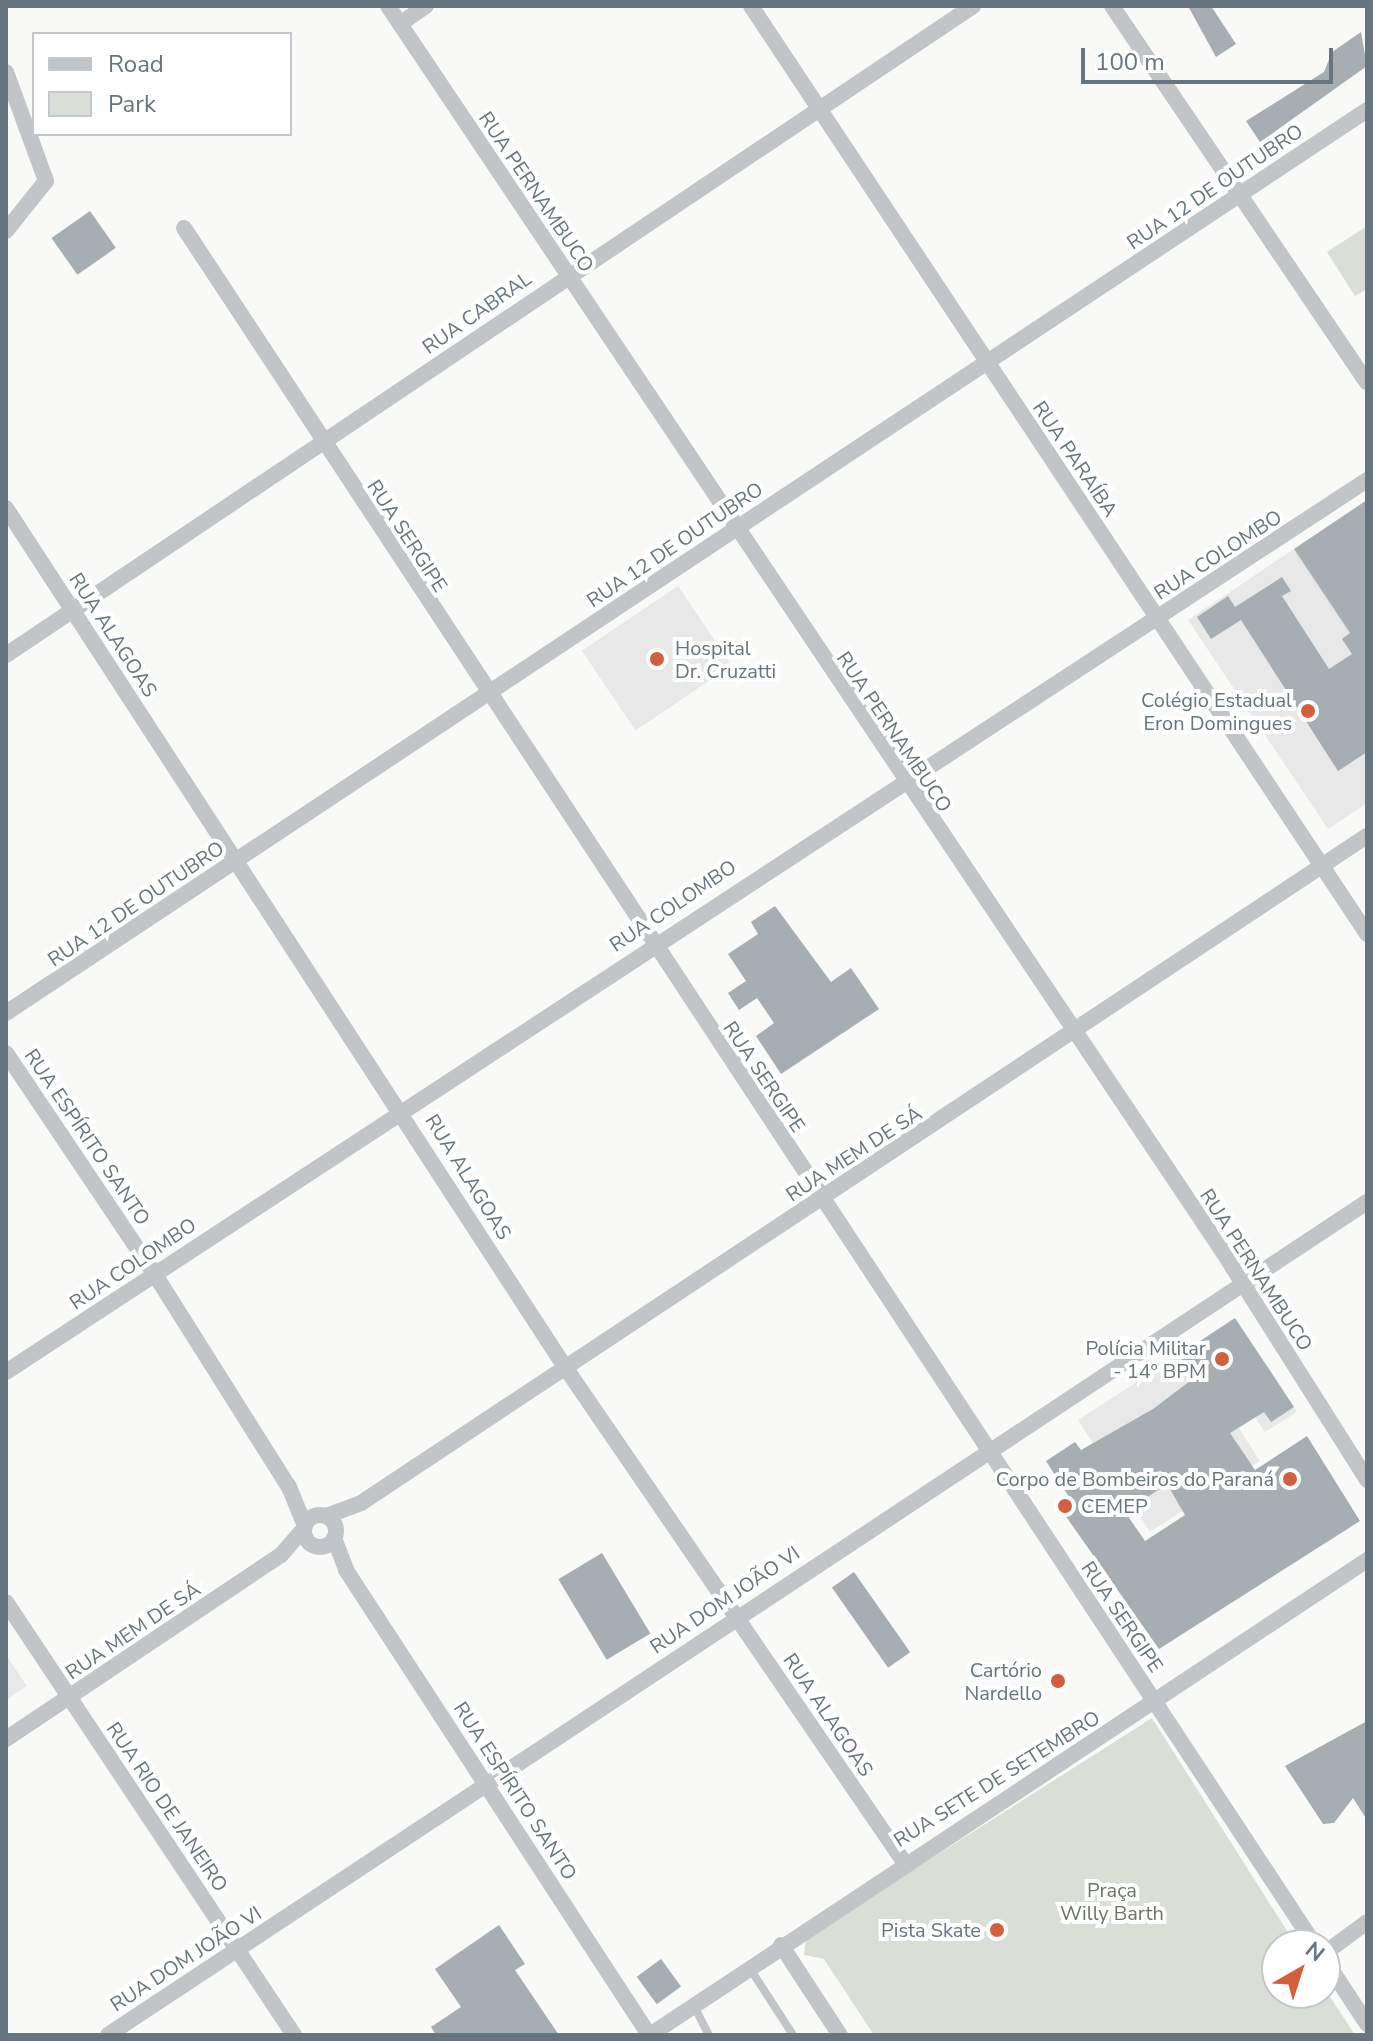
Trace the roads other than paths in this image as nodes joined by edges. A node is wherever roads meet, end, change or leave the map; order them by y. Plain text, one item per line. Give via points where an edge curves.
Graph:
1 (388, 6) edge
2 (426, 6) edge
3 (751, 6) edge
4 (973, 6) edge
5 (1112, 6) edge
6 (400, 24) junction
7 (6, 72) edge
8 (818, 108) junction
9 (1367, 110) edge
10 (1238, 196) junction
11 (184, 228) dead end
12 (6, 231) edge
13 (567, 276) junction
14 (986, 364) junction
15 (1367, 382) edge
16 (323, 444) junction
17 (1367, 480) edge
18 (6, 508) edge
19 (736, 529) junction
20 (73, 611) junction
21 (1159, 617) junction
22 (6, 655) edge
23 (487, 695) junction
24 (901, 779) junction
25 (1367, 836) edge
26 (236, 861) junction
27 (1322, 866) junction
28 (1367, 934) edge
29 (651, 944) junction
30 (6, 1013) edge
31 (1076, 1032) junction
32 (6, 1053) edge
33 (402, 1110) junction
34 (822, 1200) junction
35 (1367, 1202) edge
36 (154, 1273) junction
37 (1242, 1284) junction
38 (565, 1367) junction
39 (6, 1372) edge
40 (986, 1448) junction
41 (1367, 1480) edge
42 (289, 1487) junction
43 (361, 1503) junction
44 (323, 1516) junction
45 (305, 1527) junction
46 (326, 1541) junction
47 (281, 1555) junction
48 (1367, 1560) edge
49 (6, 1602) edge
50 (736, 1616) junction
51 (70, 1698) junction
52 (1155, 1703) junction
53 (6, 1739) edge
54 (484, 1785) junction
55 (904, 1862) junction
56 (1367, 1922) edge
57 (1304, 1929) edge
58 (1341, 1941) edge
59 (781, 1945) junction
60 (238, 1949) junction
61 (749, 1966) junction
62 (1341, 1984) edge
63 (693, 2003) junction
64 (1367, 2024) edge
65 (108, 2035) edge
66 (294, 2035) edge
67 (650, 2035) edge
68 (709, 2035) edge
69 (793, 2035) edge
70 (840, 2035) edge

1 - 6 street, RUA PERNAMBUCO
2 - 6 street
3 - 8 street, RUA PARAÍBA
4 - 8 street, RUA CABRAL
5 - 10 street
6 - 13 street, RUA PERNAMBUCO
7 - 12 street via 46,181
8 - 13 street, RUA CABRAL
8 - 14 street, RUA PARAÍBA
9 - 10 street, RUA 12 DE OUTUBRO
10 - 14 street, RUA 12 DE OUTUBRO
10 - 15 street
11 - 16 street, RUA SERGIPE
13 - 16 street, RUA CABRAL
13 - 19 street, RUA PERNAMBUCO
14 - 19 street, RUA 12 DE OUTUBRO
14 - 21 street, RUA PARAÍBA
16 - 20 street, RUA CABRAL
16 - 23 street, RUA SERGIPE
17 - 21 street, RUA COLOMBO
18 - 20 street, RUA ALAGOAS
19 - 23 street, RUA 12 DE OUTUBRO
19 - 24 street, RUA PERNAMBUCO
20 - 22 street, RUA CABRAL
20 - 26 street, RUA ALAGOAS
21 - 24 street, RUA COLOMBO
21 - 27 street, RUA PARAÍBA
23 - 26 street, RUA 12 DE OUTUBRO
23 - 29 street, RUA SERGIPE
24 - 29 street, RUA COLOMBO
24 - 31 street, RUA PERNAMBUCO
25 - 27 street, RUA MEM DE SÁ
26 - 30 street, RUA 12 DE OUTUBRO
26 - 33 street, RUA ALAGOAS
27 - 28 street, RUA PARAÍBA
27 - 31 street, RUA MEM DE SÁ
29 - 33 street, RUA COLOMBO
29 - 34 street, RUA SERGIPE
31 - 34 street, RUA MEM DE SÁ
31 - 37 street, RUA PERNAMBUCO
32 - 36 street, RUA ESPÍRITO SANTO
33 - 36 street, RUA COLOMBO
33 - 38 street, RUA ALAGOAS
34 - 38 street, RUA MEM DE SÁ
34 - 40 street, RUA SERGIPE
35 - 37 street, RUA DOM JOÃO VI
36 - 39 street, RUA COLOMBO
36 - 42 street, RUA ESPÍRITO SANTO
37 - 40 street, RUA DOM JOÃO VI
37 - 41 street, RUA PERNAMBUCO
38 - 43 street, RUA MEM DE SÁ
38 - 50 street, RUA ALAGOAS
40 - 50 street, RUA DOM JOÃO VI
40 - 52 street, RUA SERGIPE
42 - 44 street, RUA ESPÍRITO SANTO
42 - 45 street, RUA ESPÍRITO SANTO
43 - 44 street, RUA MEM DE SÁ
43 - 46 street, RUA MEM DE SÁ
44 - 45 street, RUA MEM DE SÁ
44 - 46 street, RUA ESPÍRITO SANTO
45 - 46 street, RUA ESPÍRITO SANTO
45 - 47 street, RUA MEM DE SÁ
46 - 47 street, RUA MEM DE SÁ
46 - 54 street, RUA ESPÍRITO SANTO
47 - 51 street, RUA MEM DE SÁ
48 - 52 street, RUA SETE DE SETEMBRO
49 - 51 street, RUA RIO DE JANEIRO
50 - 54 street, RUA DOM JOÃO VI
50 - 55 street, RUA ALAGOAS
51 - 53 street, RUA MEM DE SÁ
51 - 60 street, RUA RIO DE JANEIRO
52 - 55 street, RUA SETE DE SETEMBRO
52 - 57 street, RUA SERGIPE
54 - 60 street, RUA DOM JOÃO VI
54 - 67 street, RUA ESPÍRITO SANTO
55 - 59 street, RUA SETE DE SETEMBRO
56 - 58 street
59 - 61 street, RUA SETE DE SETEMBRO
59 - 70 street
60 - 65 street, RUA DOM JOÃO VI
60 - 66 street, RUA RIO DE JANEIRO
61 - 63 street, RUA SETE DE SETEMBRO
61 - 69 lane
62 - 64 street
63 - 67 street, RUA SETE DE SETEMBRO
63 - 68 lane

